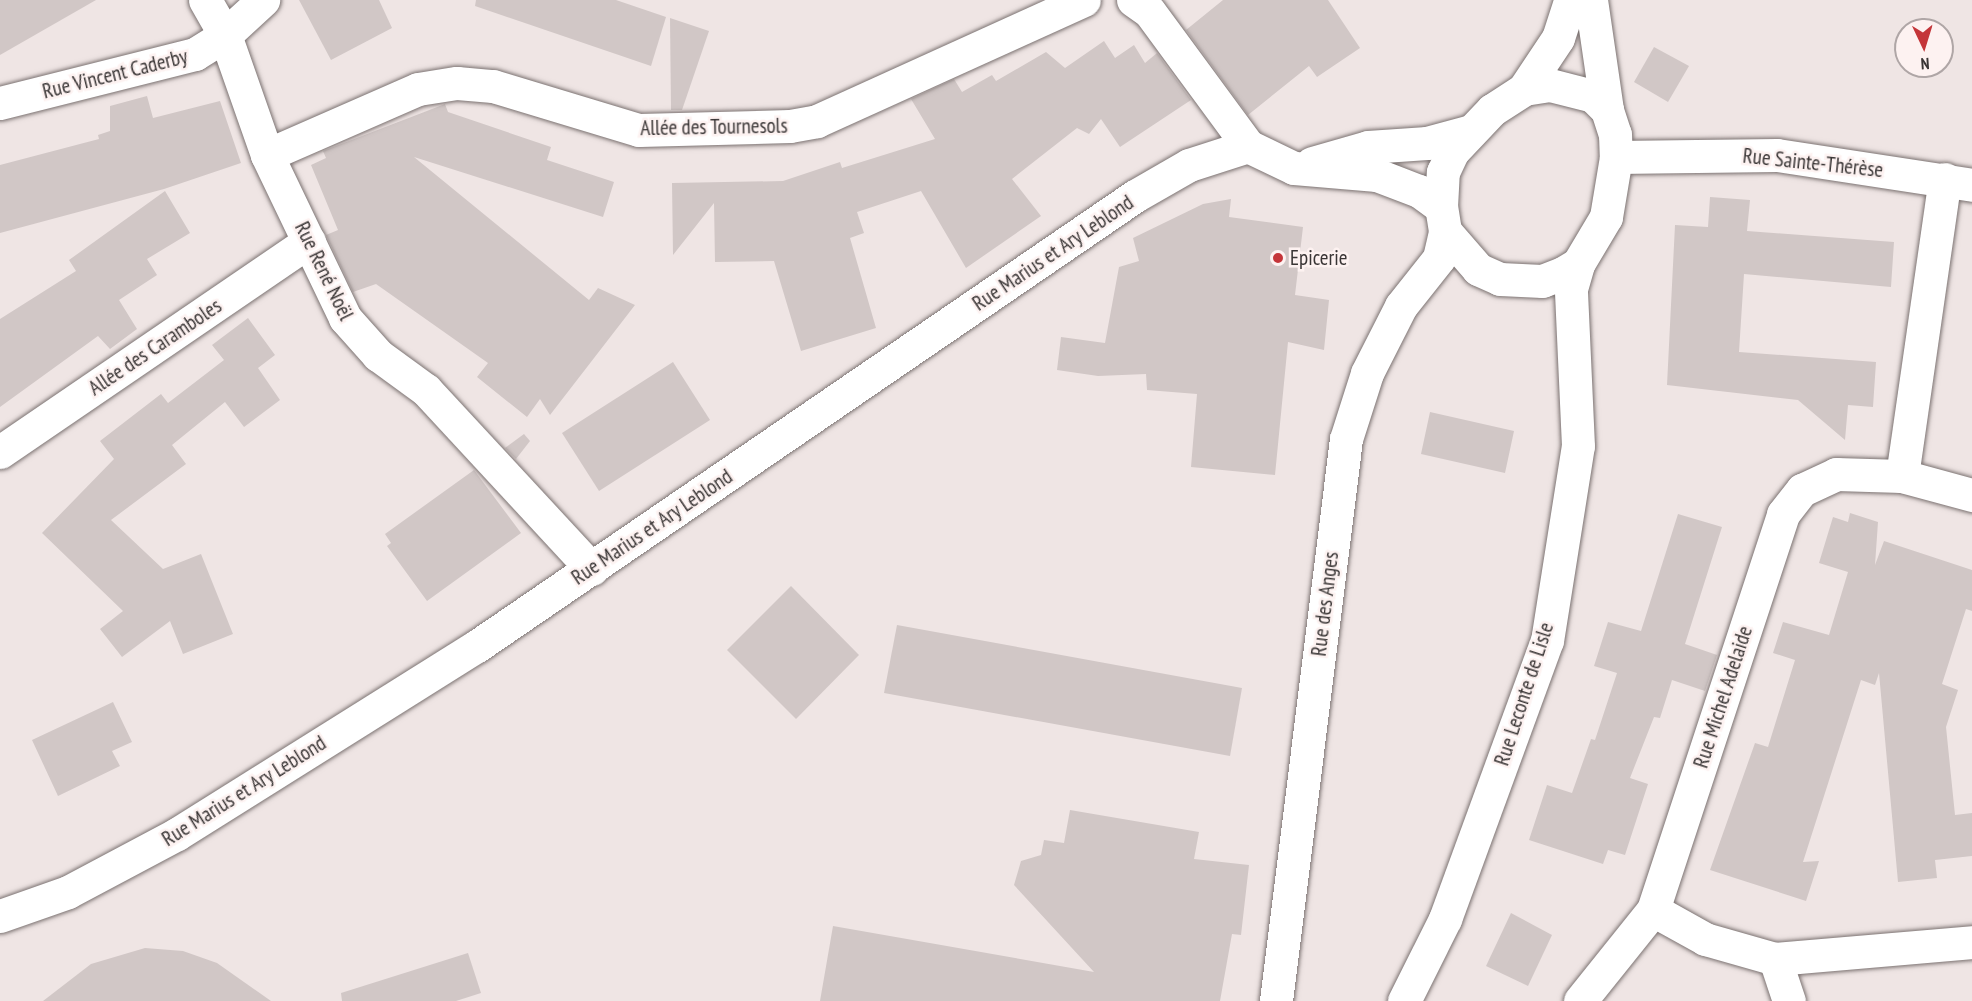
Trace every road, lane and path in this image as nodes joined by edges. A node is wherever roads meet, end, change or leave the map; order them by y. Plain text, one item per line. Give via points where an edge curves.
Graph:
1 (205, 0) edge
2 (263, 0) edge
3 (1084, 0) edge
4 (1133, 0) edge
5 (1570, 0) edge
6 (1591, 0) edge
7 (225, 35) junction
8 (1524, 89) junction
9 (0, 103) edge
10 (1607, 110) junction
11 (1471, 131) junction
12 (1248, 146) junction
13 (267, 155) junction
14 (1616, 157) junction
15 (1294, 168) junction
16 (1959, 182) edge
17 (1443, 219) junction
18 (309, 241) junction
19 (1578, 264) junction
20 (0, 452) edge
21 (1902, 476) junction
22 (1972, 495) edge
23 (592, 569) junction
24 (1653, 910) junction
25 (0, 916) edge
26 (1972, 942) edge
27 (1775, 959) junction
28 (1276, 1001) edge
29 (1404, 1001) edge
30 (1580, 1001) edge
31 (1790, 1001) edge

1 - 7 street, Rue René Noël
2 - 7 street, Rue Vincent Caderby
3 - 13 street, Allée des Tournesols via 817,121 790,126 639,130 493,86 457,83 418,89
4 - 12 street via 1149,11
5 - 8 street via 1558,38
6 - 10 street
7 - 9 street, Rue Vincent Caderby via 195,54
7 - 13 street, Rue René Noël
8 - 10 street via 1550,85 1571,89 1593,96
8 - 11 street via 1492,110
10 - 14 street via 1615,134
11 - 15 street via 1427,143 1368,147
11 - 17 street via 1443,172
12 - 15 street
12 - 23 street, Rue Marius et Ary Leblond via 1189,165 1135,196
13 - 18 street, Rue René Noël
14 - 16 street, Rue Sainte-Thérèse via 1777,155
14 - 19 street via 1606,217
15 - 17 street via 1377,175 1419,191
16 - 21 street
17 - 19 street via 1478,269 1500,279 1542,281
17 - 28 street, Rue des Anges via 1439,258 1401,306 1367,373 1346,439
18 - 20 street, Allée des Caramboles
18 - 23 street, Rue René Noël via 345,318 359,338 426,390
19 - 29 street, Rue Leconte de Lisle via 1571,289 1578,446 1547,641 1445,919
21 - 22 street
21 - 24 street, Rue Michel Adelaide via 1836,474 1802,490 1783,514
23 - 25 street, Rue Marius et Ary Leblond via 477,646 177,834 68,892
24 - 27 street via 1705,939
24 - 30 street, Rue Michel Adelaide
26 - 27 street
27 - 31 street

